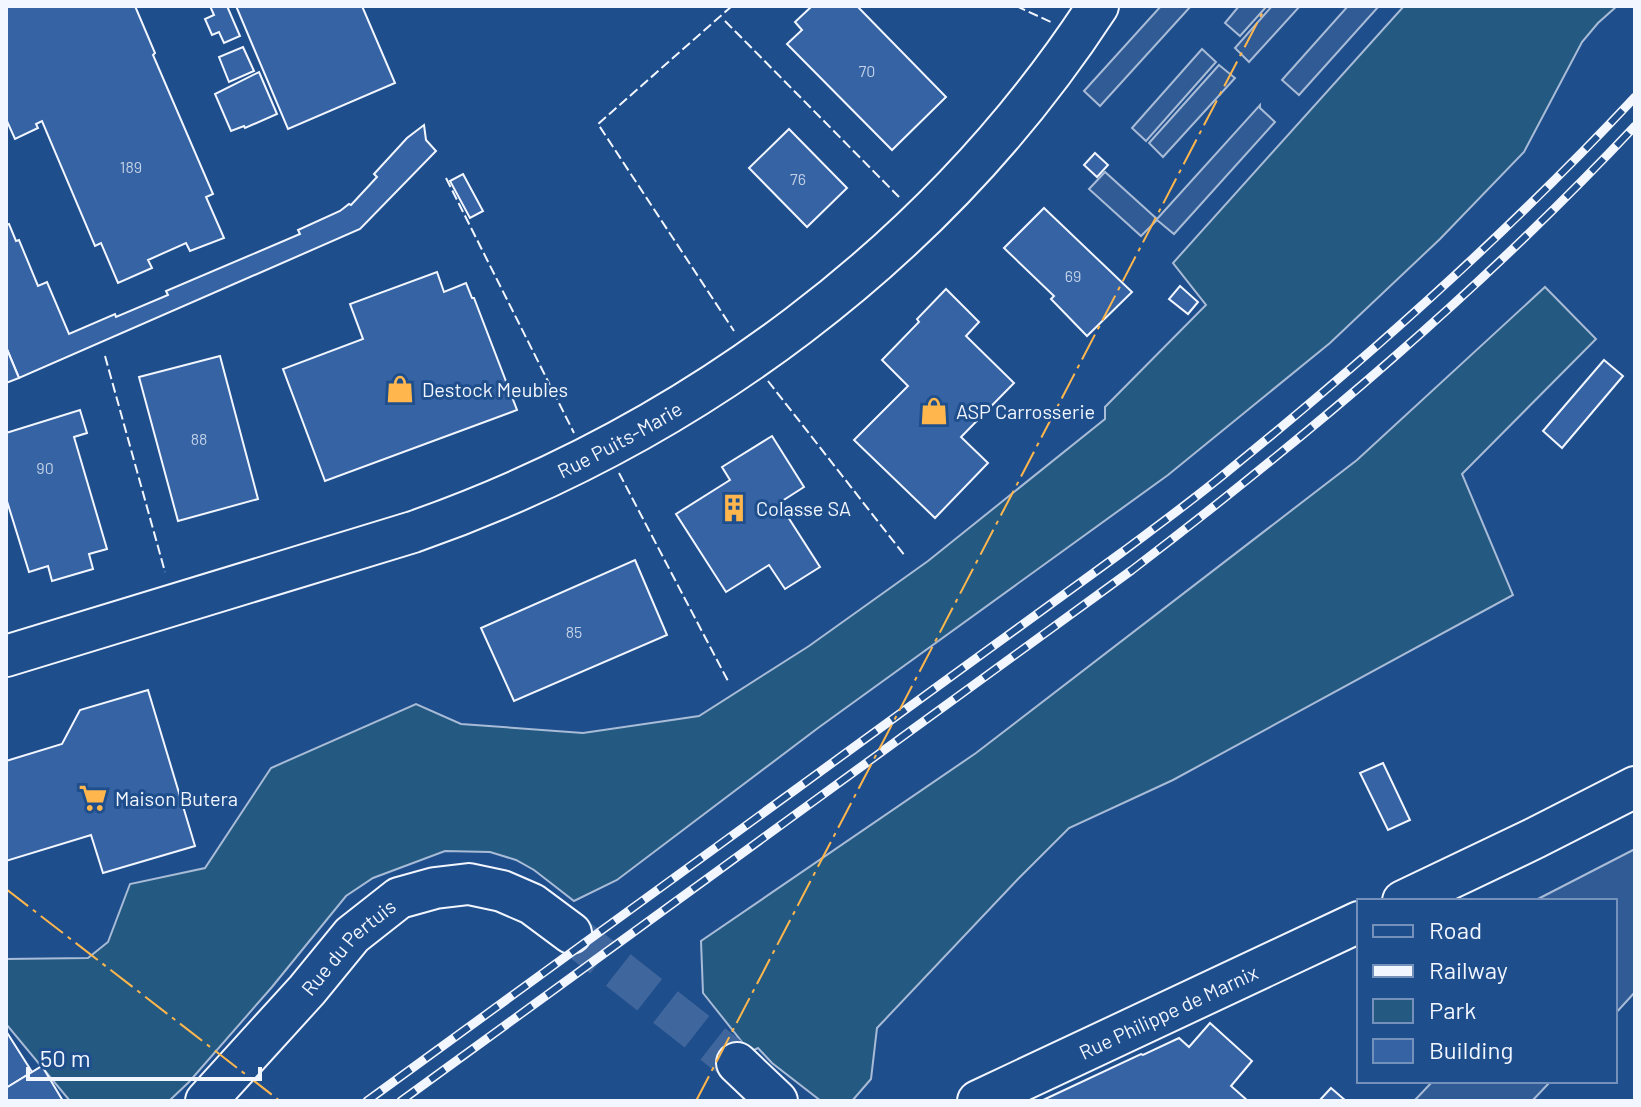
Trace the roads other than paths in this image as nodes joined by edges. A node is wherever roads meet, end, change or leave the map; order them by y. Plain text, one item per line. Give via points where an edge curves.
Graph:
1 (1098, 6) edge
2 (6, 656) edge
3 (1635, 787) edge
4 (1407, 899) edge
5 (1357, 923) edge
6 (571, 933) tunnel mouth
7 (737, 1063) tunnel mouth
8 (206, 1101) edge
9 (777, 1101) edge
10 (978, 1101) edge

1 - 2 street, Rue Puits-Marie via 995,143 915,227 767,349 637,432 470,512
3 - 4 street
5 - 10 street, Rue Philippe de Marnix
6 - 8 street, Rue du Pertuis via 532,904 469,884 399,898 352,935
7 - 9 street

